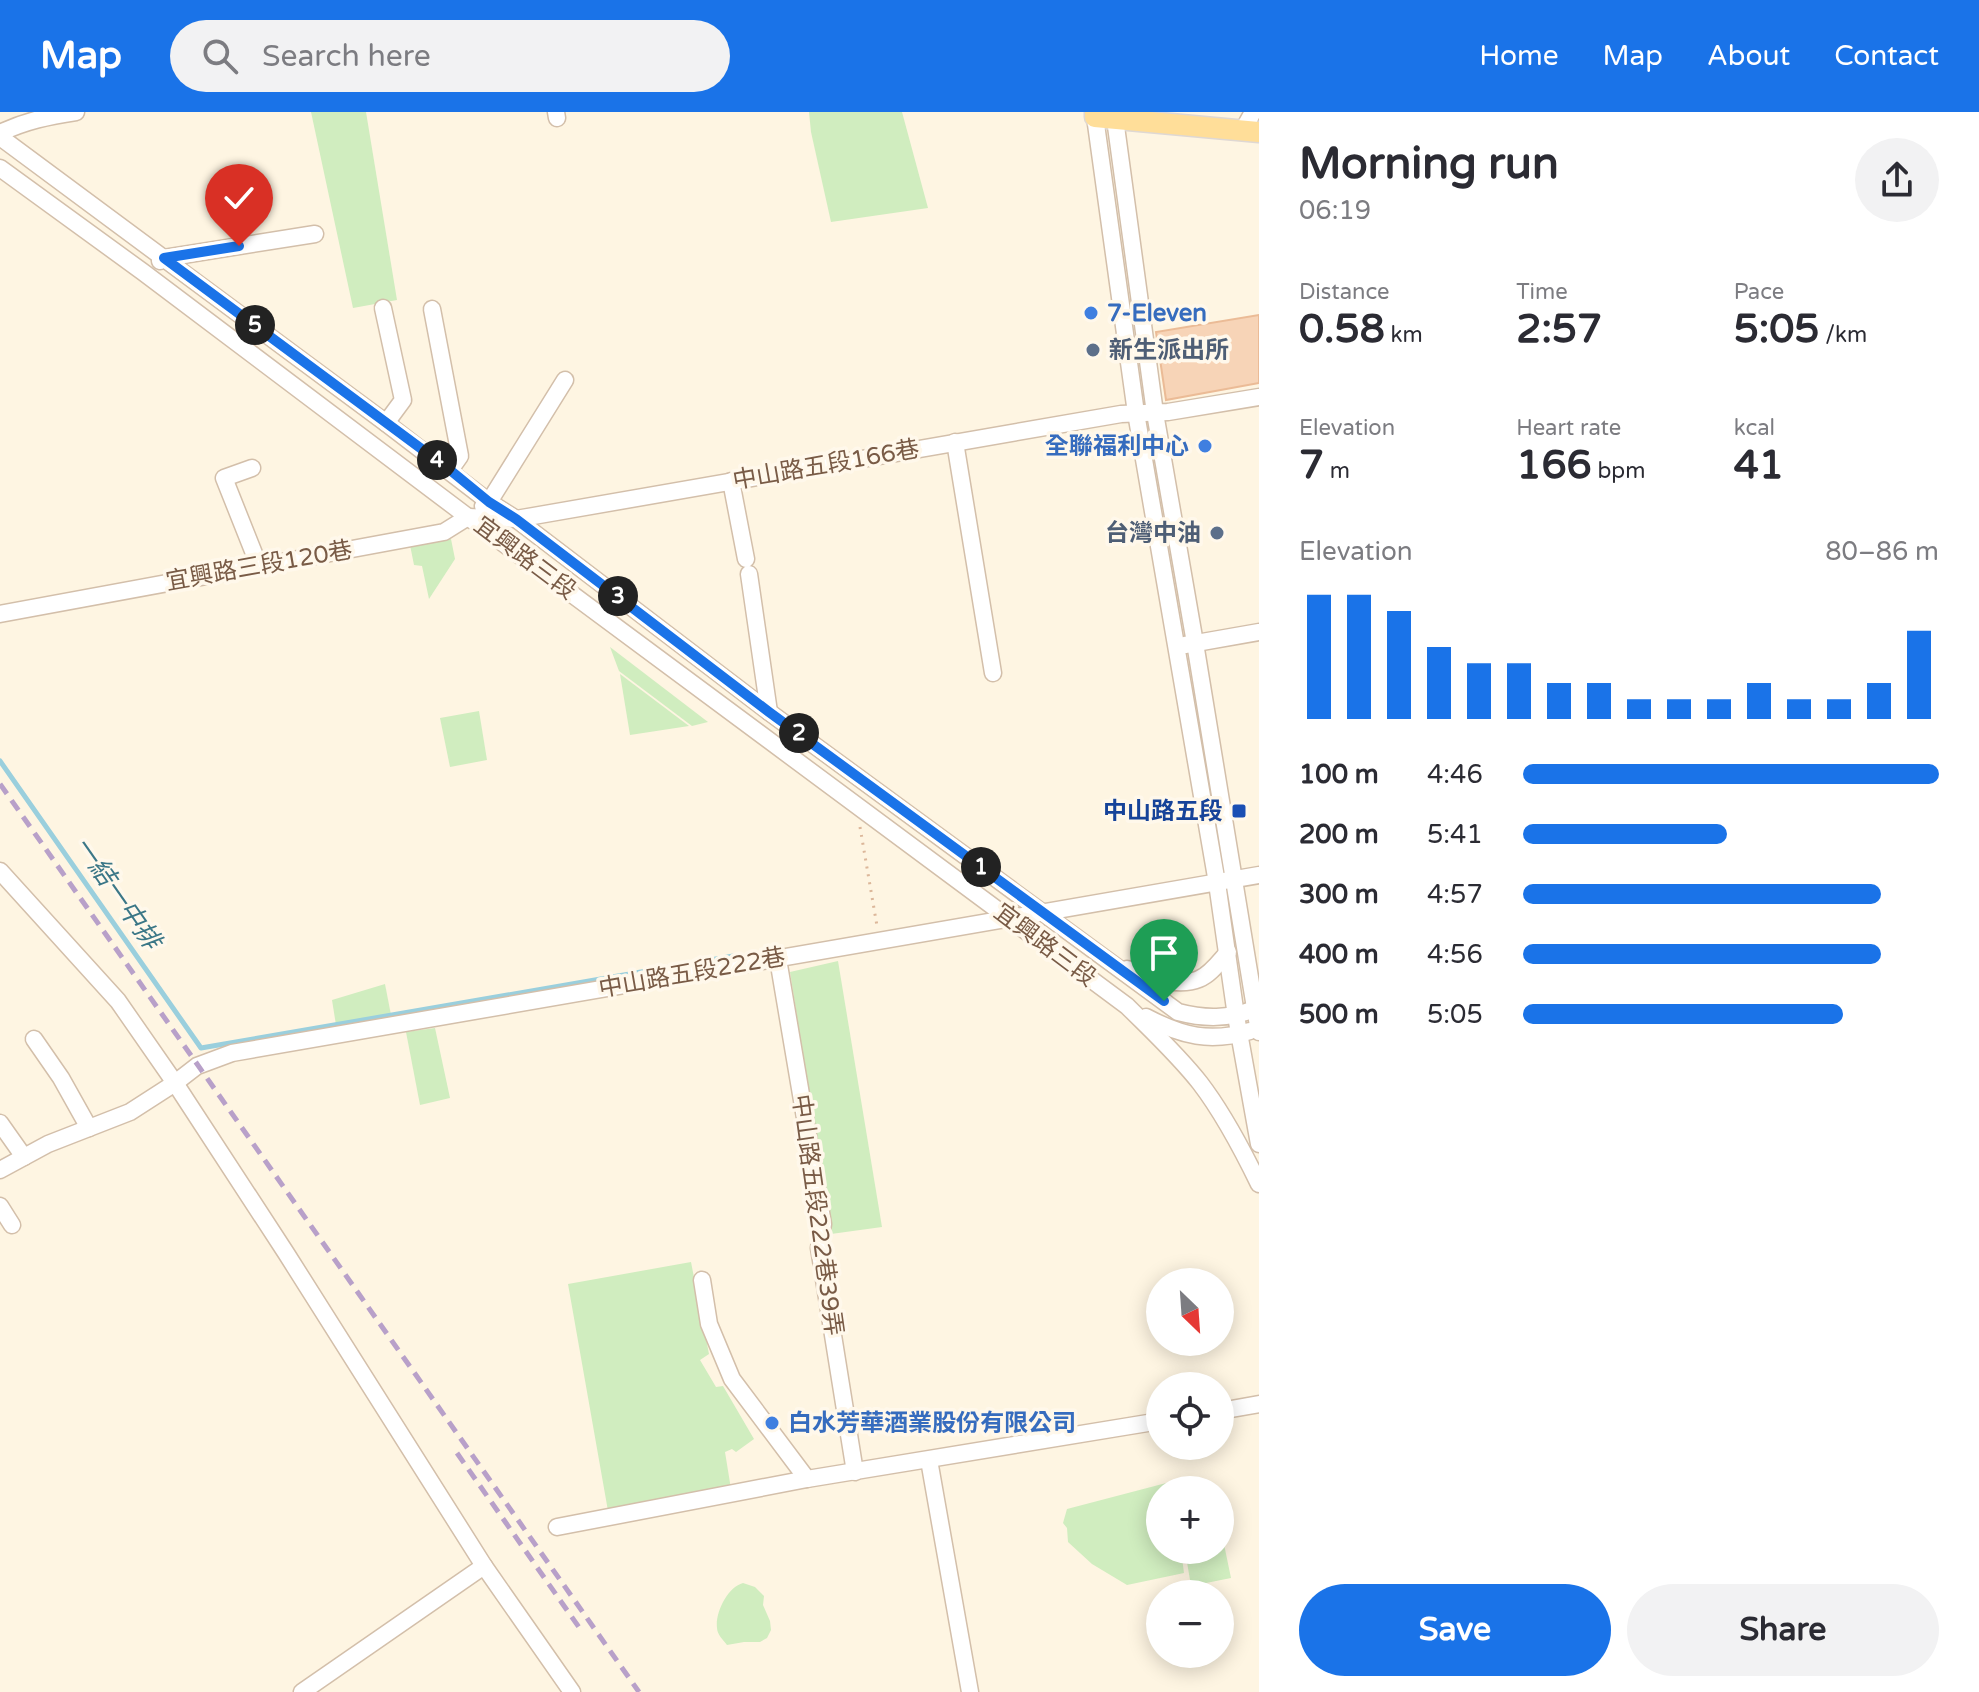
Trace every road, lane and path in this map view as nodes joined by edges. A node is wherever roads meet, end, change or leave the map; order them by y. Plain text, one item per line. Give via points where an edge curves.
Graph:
1 (76, 112) edge
2 (1105, 115) edge
3 (1252, 125) edge
4 (0, 135) edge
5 (0, 168) edge
6 (315, 234) dead end
7 (164, 258) junction
8 (143, 272) junction
9 (383, 308) dead end
10 (432, 309) dead end
11 (565, 380) dead end
12 (1259, 397) edge
13 (1136, 413) junction
14 (1155, 413) junction
15 (386, 423) junction
16 (955, 442) junction
17 (252, 468) dead end
18 (450, 470) junction
19 (731, 481) junction
20 (489, 502) junction
21 (468, 517) junction
22 (516, 519) junction
23 (259, 566) junction
24 (0, 614) edge
25 (1259, 632) edge
26 (1195, 643) junction
27 (1176, 647) junction
28 (993, 673) dead end
29 (769, 712) junction
30 (856, 803) junction
31 (0, 871) edge
32 (1259, 875) edge
33 (1225, 881) junction
34 (1042, 912) junction
35 (1010, 918) junction
36 (879, 941) junction
37 (1228, 952) junction
38 (778, 959) junction
39 (1115, 964) junction
40 (1255, 979) edge
41 (1127, 1006) junction
42 (1255, 1009) junction
43 (1236, 1016) junction
44 (1259, 1030) edge
45 (1240, 1034) junction
46 (34, 1039) dead end
47 (175, 1083) junction
48 (0, 1123) edge
49 (89, 1128) junction
50 (1259, 1144) edge
51 (24, 1157) junction
52 (0, 1170) edge
53 (1259, 1184) edge
54 (0, 1206) edge
55 (12, 1225) dead end
56 (702, 1280) dead end
57 (1259, 1404) edge
58 (1234, 1408) edge
59 (1146, 1423) edge
60 (929, 1460) junction
61 (855, 1472) junction
62 (807, 1479) junction
63 (557, 1527) dead end
64 (484, 1566) junction
65 (302, 1692) edge
66 (572, 1692) edge
67 (970, 1692) edge

1 - 4 street via 41,117
2 - 3 main road
2 - 13 street
2 - 14 street
4 - 7 street, 宜興路三段
5 - 8 street, 宜興路三段
6 - 7 street
7 - 8 street
7 - 15 street, 宜興路三段
8 - 21 street, 宜興路三段
9 - 15 street via 403,400
10 - 18 street via 460,456
11 - 20 street
12 - 14 street, 中山路五段166巷
13 - 14 street, 中山路五段166巷
13 - 16 street, 中山路五段166巷
13 - 27 street
14 - 26 street
15 - 18 street, 宜興路三段
16 - 19 street, 中山路五段166巷
16 - 28 street
17 - 23 street via 224,478
18 - 20 street, 宜興路三段
19 - 22 street, 中山路五段166巷
19 - 29 street
20 - 21 street
20 - 22 street, 宜興路三段
21 - 22 street, 宜興路三段120巷
21 - 23 street, 宜興路三段120巷 via 444,532
21 - 30 street, 宜興路三段
22 - 29 street, 宜興路三段
23 - 24 street, 宜興路三段120巷
25 - 26 street
26 - 27 street
26 - 33 street
27 - 33 street
29 - 34 street, 宜興路三段
30 - 35 street, 宜興路三段
30 - 36 path
31 - 47 street via 118,1001
32 - 33 street, 中山路五段222巷
33 - 34 street, 中山路五段222巷
33 - 37 street
33 - 40 street
34 - 35 street, 中山路五段222巷
34 - 39 street, 宜興路三段
35 - 36 street, 中山路五段222巷
35 - 41 street, 宜興路三段
36 - 38 street, 中山路五段222巷
37 - 39 street, 宜興路三段 via 1213,970 1179,982
37 - 43 street
38 - 47 street, 中山路五段222巷 via 232,1053 197,1066
38 - 61 street, 中山路五段222巷39弄 via 823,1224 819,1248
39 - 43 street, 宜興路三段 via 1178,1012
40 - 42 street
41 - 45 street, 宜興路三段 via 1187,1035
41 - 53 street, 宜興路三段 via 1200,1084
42 - 43 street, 宜興路三段
42 - 44 street
43 - 45 street
44 - 45 street, 宜興路三段
45 - 50 street
46 - 49 street
47 - 49 street, 中山路五段222巷 via 130,1112
47 - 64 street
48 - 51 street
49 - 51 street, 中山路五段222巷
51 - 52 street, 中山路五段222巷
54 - 55 street
56 - 62 street via 709,1324 732,1379
57 - 58 street
59 - 60 street
60 - 61 street
60 - 67 street
61 - 62 street
62 - 63 street
64 - 65 street
64 - 66 street

